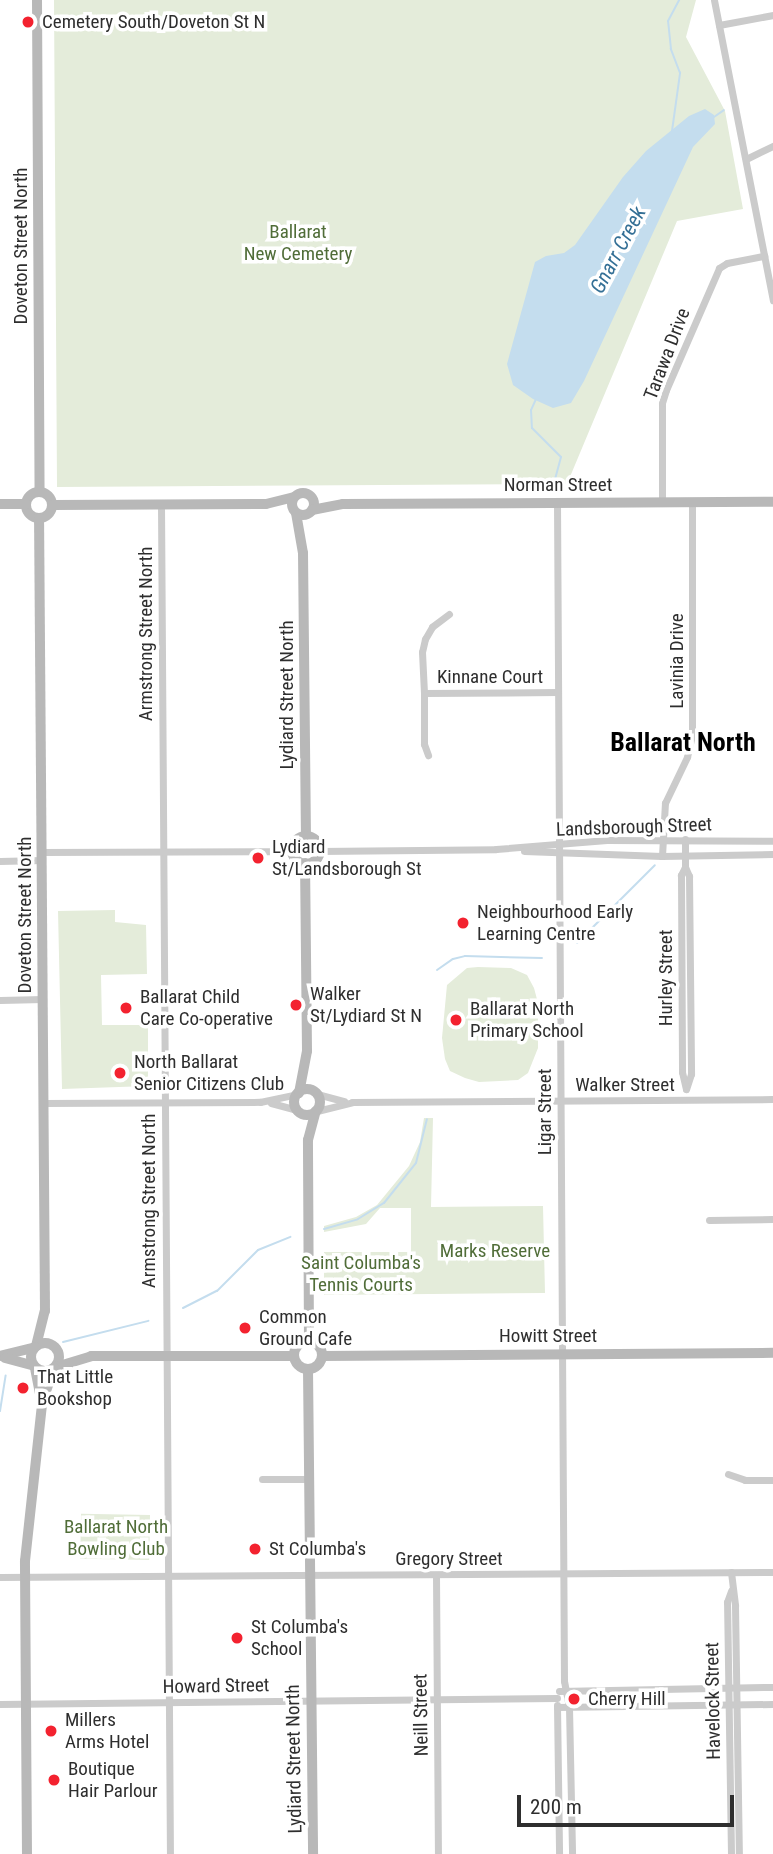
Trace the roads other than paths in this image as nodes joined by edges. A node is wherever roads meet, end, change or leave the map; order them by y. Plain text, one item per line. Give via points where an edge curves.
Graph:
1 (37, 0) edge
2 (714, 0) edge
3 (773, 15) edge
4 (719, 25) junction
5 (773, 146) edge
6 (746, 159) junction
7 (764, 256) junction
8 (773, 300) edge
9 (40, 492) junction
10 (294, 497) junction
11 (312, 498) junction
12 (556, 502) junction
13 (662, 502) junction
14 (692, 502) junction
15 (773, 502) edge
16 (0, 504) edge
17 (26, 504) junction
18 (266, 504) junction
19 (343, 504) junction
20 (52, 505) junction
21 (161, 505) junction
22 (295, 511) junction
23 (311, 511) junction
24 (39, 518) junction
25 (303, 553) junction
26 (449, 614) dead end
27 (558, 692) junction
28 (424, 693) junction
29 (428, 755) dead end
30 (306, 836) junction
31 (662, 839) junction
32 (685, 839) junction
33 (773, 841) edge
34 (559, 844) junction
35 (496, 849) junction
36 (319, 850) junction
37 (163, 851) junction
38 (292, 851) junction
39 (559, 853) junction
40 (773, 854) edge
41 (42, 856) junction
42 (662, 856) junction
43 (685, 856) junction
44 (0, 861) edge
45 (305, 863) junction
46 (43, 999) junction
47 (0, 1000) edge
48 (307, 1051) junction
49 (298, 1093) junction
50 (317, 1094) junction
51 (773, 1099) edge
52 (686, 1100) junction
53 (164, 1101) junction
54 (561, 1101) junction
55 (260, 1102) junction
56 (352, 1102) junction
57 (43, 1103) junction
58 (298, 1111) junction
59 (316, 1111) junction
60 (308, 1140) junction
61 (773, 1219) edge
62 (709, 1220) dead end
63 (45, 1311) junction
64 (309, 1341) junction
65 (35, 1346) junction
66 (56, 1348) junction
67 (562, 1353) junction
68 (773, 1353) edge
69 (0, 1356) edge
70 (91, 1356) junction
71 (166, 1356) junction
72 (294, 1356) junction
73 (322, 1356) junction
74 (35, 1367) junction
75 (55, 1367) junction
76 (308, 1369) junction
77 (42, 1405) junction
78 (728, 1474) dead end
79 (262, 1479) dead end
80 (309, 1479) junction
81 (773, 1480) edge
82 (731, 1572) junction
83 (773, 1572) edge
84 (563, 1574) junction
85 (310, 1575) junction
86 (436, 1575) junction
87 (167, 1576) junction
88 (0, 1577) edge
89 (24, 1577) junction
90 (773, 1687) edge
91 (733, 1688) junction
92 (561, 1693) junction
93 (437, 1699) junction
94 (311, 1700) junction
95 (169, 1702) junction
96 (0, 1704) edge
97 (24, 1704) junction
98 (733, 1704) junction
99 (773, 1704) edge
100 (557, 1707) junction
101 (569, 1707) junction
102 (558, 1743) junction
103 (570, 1743) junction
104 (27, 1854) edge
105 (170, 1854) edge
106 (313, 1854) edge
107 (439, 1854) edge
108 (559, 1854) edge
109 (572, 1854) edge
110 (731, 1854) edge
111 (739, 1854) edge

1 - 9 street, Doveton Street North
2 - 4 street
3 - 4 street
4 - 6 street
5 - 6 street
6 - 7 street
7 - 8 street
7 - 13 street, Tarawa Drive via 719,268 666,390
9 - 17 street
9 - 20 street
10 - 11 street via 303,493
10 - 18 street
10 - 22 street
11 - 19 street, Norman Street
11 - 23 street
12 - 13 street, Norman Street
12 - 19 street, Norman Street
12 - 27 street, Ligar Street
13 - 14 street, Norman Street
14 - 15 street, Norman Street
14 - 31 street, Lavinia Drive via 692,736 665,803
16 - 17 street
17 - 24 street
18 - 21 street
18 - 22 street
19 - 23 street, Norman Street
20 - 21 street
20 - 24 street via 50,513
21 - 37 street, Armstrong Street North
22 - 23 street via 303,515
22 - 25 street, Lydiard Street North
23 - 25 street, Lydiard Street North
24 - 41 street, Doveton Street North
25 - 30 street, Lydiard Street North
26 - 28 street, Kinnane Court via 425,639
27 - 28 street, Kinnane Court
27 - 34 street, Ligar Street
28 - 29 street, Kinnane Court
30 - 36 street
30 - 38 street via 295,842
31 - 32 street, Landsborough Street
31 - 34 street, Landsborough Street
31 - 42 street, Lavinia Drive
32 - 33 street, Landsborough Street
32 - 43 street, Hurley Street
34 - 35 street, Landsborough Street
34 - 39 street, Ligar Street
35 - 36 street, Landsborough Street
35 - 39 street, Landsborough Street
36 - 45 street via 316,859
37 - 38 street
37 - 41 street
37 - 53 street, Armstrong Street North
38 - 45 street via 296,860
39 - 42 street, Landsborough Street
39 - 54 street, Ligar Street
40 - 43 street, Landsborough Street
41 - 44 street
41 - 46 street, Doveton Street North
42 - 43 street, Landsborough Street
43 - 52 street, Hurley Street via 690,902 691,1074
45 - 48 street
46 - 47 street
46 - 57 street, Doveton Street North
48 - 49 street
48 - 50 street
49 - 50 street
49 - 55 street
49 - 58 street
50 - 56 street, Walker Street
50 - 59 street via 320,1103
51 - 52 street, Walker Street
52 - 54 street, Walker Street
53 - 55 street
53 - 57 street
53 - 71 street, Armstrong Street North
54 - 56 street, Walker Street
54 - 67 street, Ligar Street
55 - 58 street
56 - 59 street, Walker Street
57 - 63 street, Doveton Street North
58 - 59 street via 307,1115
58 - 60 street
59 - 60 street
60 - 64 street
61 - 62 street
63 - 65 street, Doveton Street North
63 - 66 street, Doveton Street North
64 - 72 street via 297,1346
64 - 73 street via 318,1345
65 - 66 street via 45,1342
65 - 69 street
65 - 74 street via 31,1357
66 - 70 street
66 - 75 street via 60,1358
67 - 68 street, Howitt Street
67 - 73 street, Howitt Street
67 - 84 street, Ligar Street
69 - 74 street
70 - 71 street
70 - 75 street
71 - 72 street
71 - 87 street, Armstrong Street North
72 - 76 street via 298,1365
73 - 76 street via 316,1367
74 - 75 street via 44,1371
74 - 77 street
75 - 77 street
76 - 80 street, Lydiard Street North
77 - 89 street
78 - 81 street via 745,1480
79 - 80 street
80 - 85 street, Lydiard Street North
82 - 83 street, Gregory Street
82 - 84 street, Gregory Street
82 - 91 street, Havelock Street via 727,1602
84 - 86 street, Gregory Street
84 - 92 street, Ligar Street
85 - 86 street, Gregory Street
85 - 87 street, Gregory Street
85 - 94 street, Lydiard Street North
86 - 93 street, Neill Street
87 - 89 street, Gregory Street
87 - 95 street, Armstrong Street North
88 - 89 street, Gregory Street
89 - 97 street
90 - 91 street, Howard Street
91 - 92 street, Howard Street
91 - 98 street, Havelock Street
92 - 93 street, Howard Street
92 - 100 street, Ligar Street
92 - 101 street
93 - 94 street, Howard Street
93 - 107 street, Neill Street
94 - 95 street, Howard Street
94 - 106 street, Lydiard Street North
95 - 97 street, Howard Street
95 - 105 street, Armstrong Street North
96 - 97 street, Howard Street
97 - 104 street
98 - 99 street
98 - 101 street
98 - 110 street, Havelock Street
98 - 111 street, Havelock Street
100 - 101 street
100 - 102 street, Ligar Street
101 - 103 street
102 - 103 street
102 - 108 street, Ligar Street
103 - 109 street

